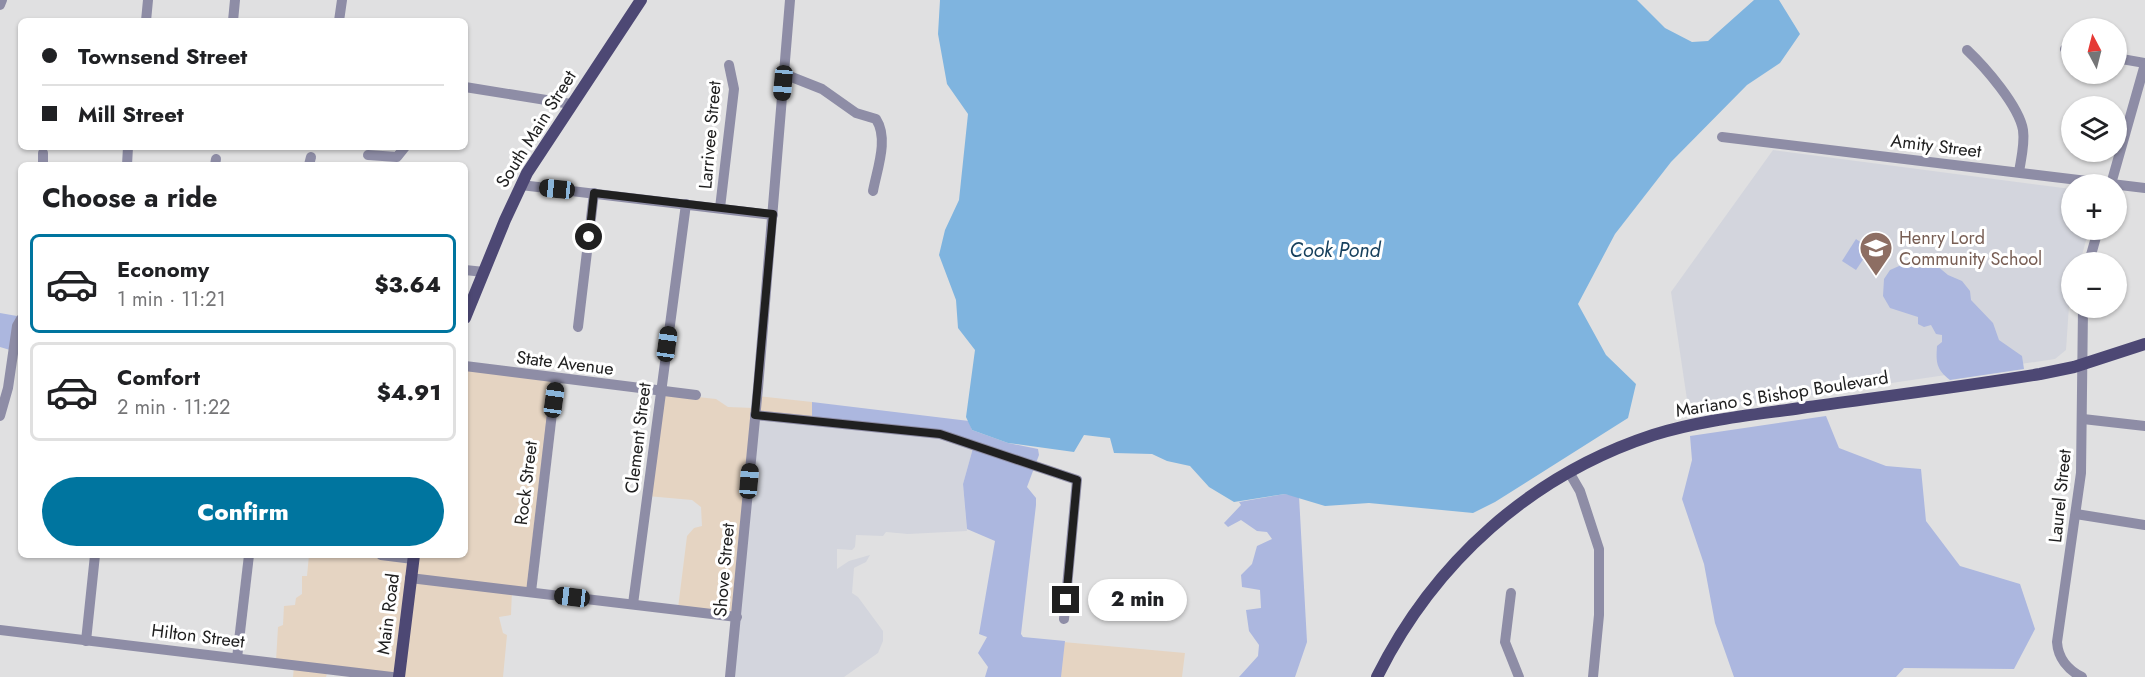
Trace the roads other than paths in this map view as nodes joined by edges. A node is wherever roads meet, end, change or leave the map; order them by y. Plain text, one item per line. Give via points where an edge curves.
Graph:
1 (2, 0) edge
2 (148, 0) edge
3 (235, 0) edge
4 (342, 0) edge
5 (641, 0) edge
6 (790, 0) edge
7 (0, 5) edge
8 (146, 18) edge
9 (233, 18) edge
10 (339, 18) edge
11 (1967, 50) dead end
12 (2127, 60) edge
13 (2145, 64) edge
14 (729, 65) dead end
15 (784, 74) junction
16 (468, 87) edge
17 (571, 104) junction
18 (1722, 137) dead end
19 (403, 150) edge
20 (43, 153) dead end
21 (368, 155) dead end
22 (43, 162) edge
23 (2019, 172) junction
24 (2114, 174) edge
25 (2061, 177) edge
26 (520, 185) junction
27 (2127, 186) edge
28 (2145, 188) edge
29 (873, 191) dead end
30 (594, 193) junction
31 (686, 204) junction
32 (720, 208) junction
33 (773, 214) junction
34 (468, 270) edge
35 (484, 272) junction
36 (468, 311) edge
37 (2083, 318) edge
38 (18, 326) edge
39 (578, 327) dead end
40 (2145, 344) edge
41 (2082, 365) junction
42 (468, 366) edge
43 (556, 379) junction
44 (660, 391) junction
45 (696, 395) dead end
46 (755, 415) junction
47 (0, 416) edge
48 (2083, 419) junction
49 (2145, 426) edge
50 (1569, 472) junction
51 (2076, 514) junction
52 (2145, 525) edge
53 (95, 558) edge
54 (249, 558) edge
55 (413, 558) edge
56 (410, 578) junction
57 (531, 592) junction
58 (1511, 593) dead end
59 (633, 604) junction
60 (737, 617) junction
61 (1064, 619) dead end
62 (0, 630) edge
63 (86, 640) junction
64 (237, 658) junction
65 (392, 677) edge
66 (399, 677) edge
67 (730, 677) edge
68 (1377, 677) edge
69 (1519, 677) edge
70 (1593, 677) edge
71 (2082, 677) edge

1 - 7 street
2 - 8 street
3 - 9 street
4 - 10 street
5 - 17 main road, South Main Street
6 - 15 street, Shove Street
11 - 23 street via 2019,117 2023,135
12 - 13 street
13 - 24 street
14 - 32 street, Larrivee Street via 734,89
15 - 29 street via 822,89 856,113 876,119 881,145
15 - 33 street, Shove Street
16 - 17 street
17 - 26 main road, South Main Street
18 - 23 street, Amity Street
19 - 21 street via 397,157
20 - 22 street
23 - 25 street, Amity Street
26 - 30 street
26 - 35 main road, South Main Street
27 - 28 street, Amity Street
30 - 31 street
30 - 39 street
31 - 32 street
31 - 44 street, Clement Street
32 - 33 street
33 - 46 street, Shove Street
34 - 35 street
35 - 36 main road, South Main Street
37 - 41 street, Laurel Street
38 - 47 street
40 - 41 main road, Mariano S Bishop Boulevard
41 - 48 street, Laurel Street
41 - 50 main road, Mariano S Bishop Boulevard via 1696,424 1634,442
42 - 43 street, State Avenue
43 - 44 street, State Avenue
43 - 57 street, Rock Street
44 - 45 street, State Avenue
44 - 59 street, Clement Street
46 - 60 street, Shove Street
46 - 61 street via 940,434 1077,480
48 - 49 street
48 - 51 street, Laurel Street
50 - 68 main road, Mariano S Bishop Boulevard via 1511,510 1451,565 1415,611
50 - 70 street via 1580,491 1599,549 1599,615
51 - 52 street
51 - 71 street, Laurel Street via 2057,642 2061,658
53 - 63 street
54 - 64 street
55 - 56 main road, Main Road
56 - 57 street
56 - 66 main road, Main Road
57 - 59 street
58 - 69 street via 1505,642
59 - 60 street
60 - 67 street, Shove Street
62 - 63 street, Hilton Street
63 - 64 street, Hilton Street
64 - 65 street, Hilton Street

